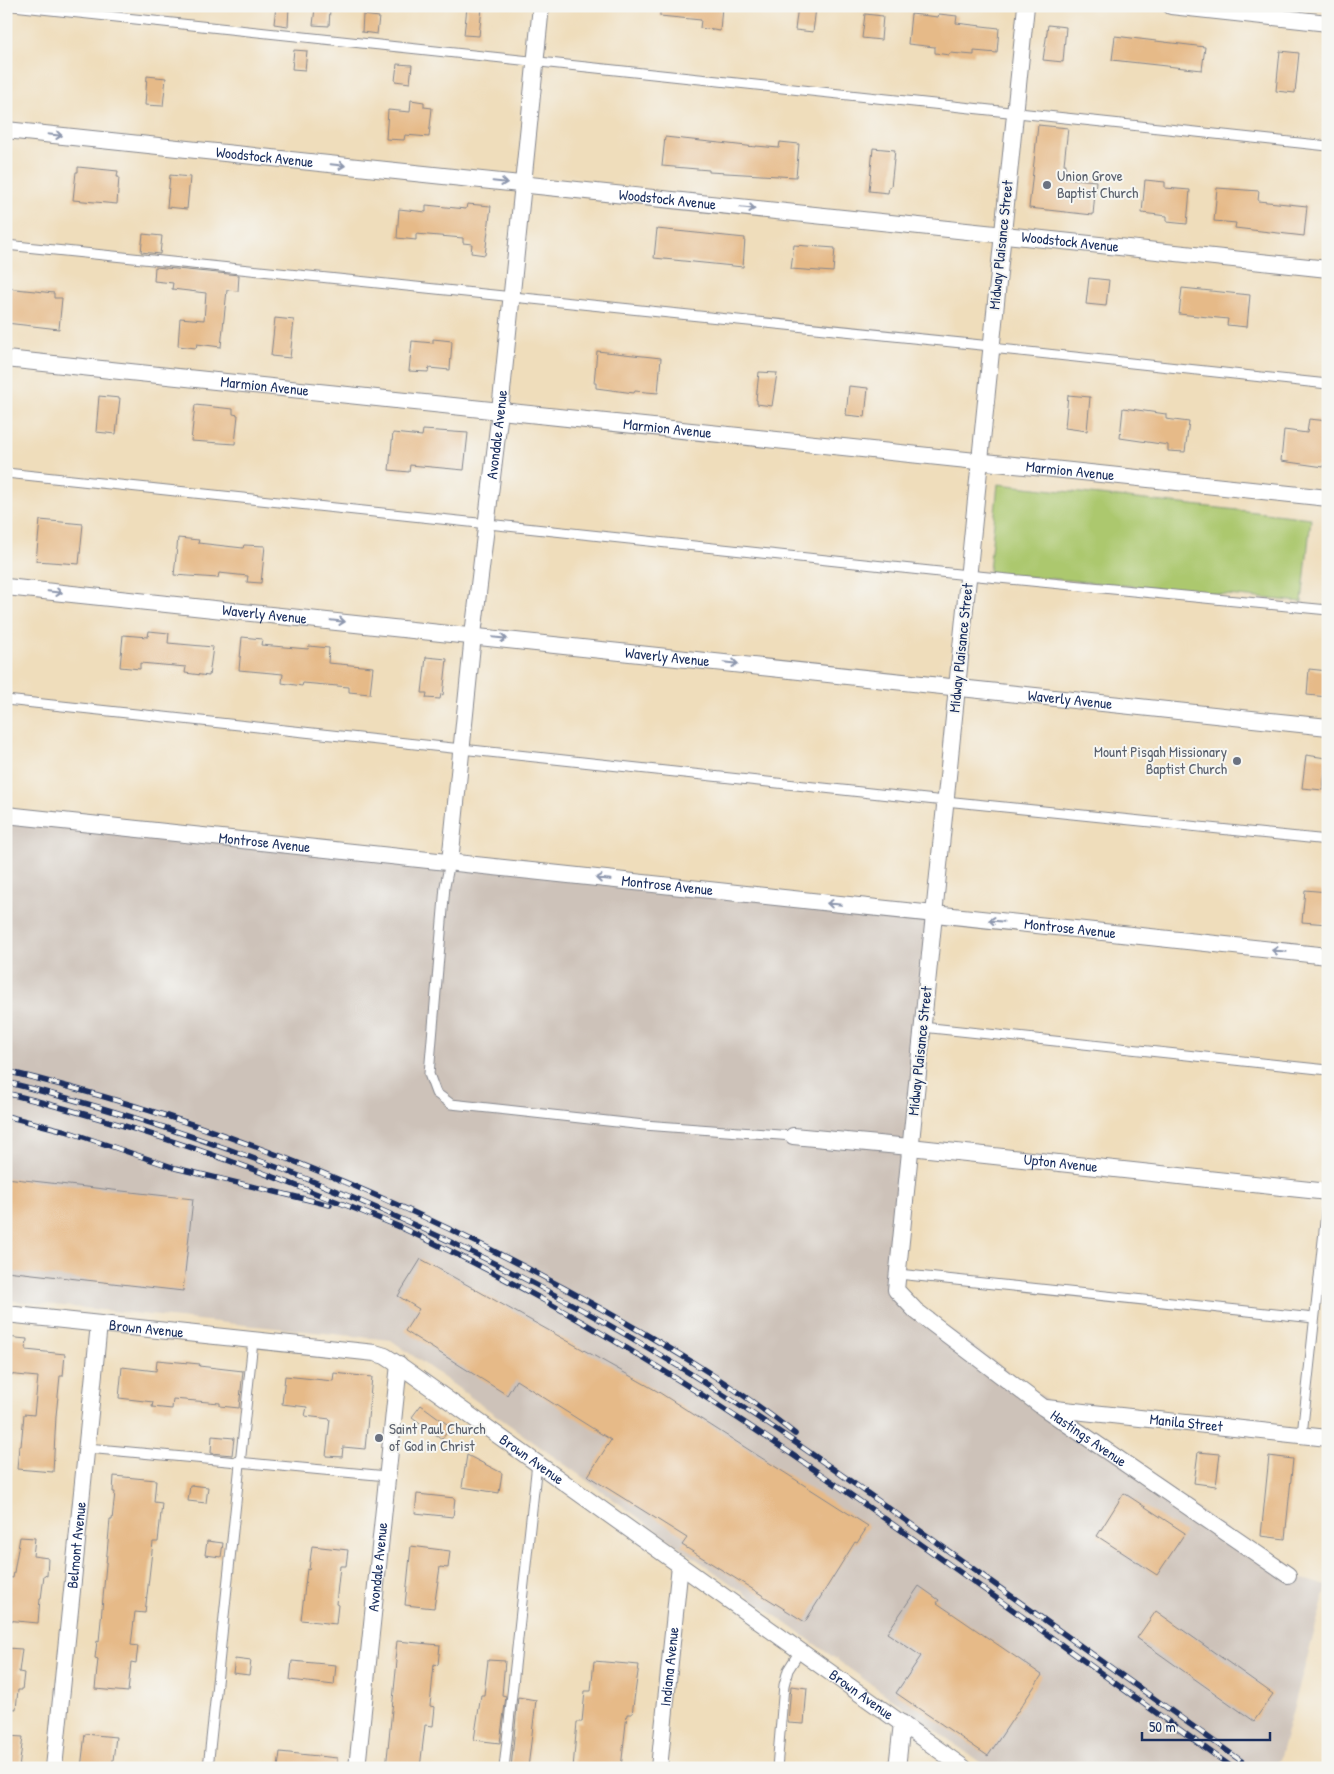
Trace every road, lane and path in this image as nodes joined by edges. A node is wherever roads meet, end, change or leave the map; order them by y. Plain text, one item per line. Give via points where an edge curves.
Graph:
1 (13, 6) edge
2 (542, 6) edge
3 (1026, 6) edge
4 (1171, 6) edge
5 (1328, 23) edge
6 (536, 61) junction
7 (1015, 113) junction
8 (6, 130) edge
9 (1328, 146) edge
10 (524, 184) junction
11 (1002, 234) junction
12 (6, 245) edge
13 (1328, 269) edge
14 (512, 298) junction
15 (991, 347) junction
16 (6, 359) edge
17 (1328, 384) edge
18 (500, 410) junction
19 (980, 461) junction
20 (6, 473) edge
21 (1328, 498) edge
22 (487, 524) junction
23 (968, 574) junction
24 (6, 587) edge
25 (1328, 610) edge
26 (474, 636) junction
27 (956, 688) junction
28 (6, 700) edge
29 (1328, 726) edge
30 (462, 750) junction
31 (945, 801) junction
32 (6, 815) edge
33 (1328, 840) edge
34 (450, 862) junction
35 (934, 914) junction
36 (1328, 956) edge
37 (922, 1027) junction
38 (1328, 1070) edge
39 (793, 1136) joint
40 (910, 1147) junction
41 (1328, 1193) edge
42 (898, 1274) junction
43 (896, 1290) joint
44 (6, 1314) edge
45 (1314, 1318) junction
46 (99, 1324) junction
47 (253, 1341) junction
48 (399, 1364) junction
49 (1044, 1408) junction
50 (1302, 1435) junction
51 (1328, 1438) edge
52 (87, 1448) junction
53 (239, 1462) junction
54 (537, 1462) junction
55 (387, 1476) junction
56 (680, 1565) junction
57 (1288, 1575) dead end
58 (800, 1651) junction
59 (902, 1723) junction
60 (54, 1768) edge
61 (208, 1768) edge
62 (357, 1768) edge
63 (504, 1768) edge
64 (659, 1768) edge
65 (777, 1768) edge
66 (897, 1768) edge
67 (964, 1768) edge

1 - 6 lane
2 - 6 street, Avondale Avenue
3 - 7 street, Midway Plaisance Street
4 - 5 street
6 - 7 lane
6 - 10 street, Avondale Avenue
7 - 9 lane
7 - 11 street, Midway Plaisance Street
8 -> 10 street, Woodstock Avenue
10 -> 11 street, Woodstock Avenue
10 - 14 street, Avondale Avenue
11 - 13 street, Woodstock Avenue
11 - 15 street, Midway Plaisance Street
12 - 14 lane
14 - 15 lane
14 - 18 street, Avondale Avenue
15 - 17 lane
15 - 19 street, Midway Plaisance Street
16 - 18 street, Marmion Avenue
18 - 19 street, Marmion Avenue
18 - 22 street, Avondale Avenue
19 - 21 street, Marmion Avenue
19 - 23 street, Midway Plaisance Street
20 - 22 lane
22 - 23 lane
22 - 26 street, Avondale Avenue
23 - 25 lane
23 - 27 street, Midway Plaisance Street
24 -> 26 street, Waverly Avenue
26 -> 27 street, Waverly Avenue
26 - 30 street, Avondale Avenue
27 - 29 street, Waverly Avenue
27 - 31 street, Midway Plaisance Street
28 - 30 lane
30 - 31 lane
30 - 34 street, Avondale Avenue
31 - 33 lane
31 - 35 street, Midway Plaisance Street
32 - 34 street, Montrose Avenue
35 -> 34 street, Montrose Avenue
34 - 39 lane via 445,886 429,1074 436,1093 451,1104 644,1125
36 -> 35 street, Montrose Avenue
35 - 37 street, Midway Plaisance Street
37 - 38 lane
37 - 40 street, Midway Plaisance Street
39 - 40 street, Upton Avenue
40 - 41 street, Upton Avenue
40 - 42 street, Midway Plaisance Street
41 - 45 lane
42 - 43 street, Midway Plaisance Street
42 - 45 lane
43 - 49 street, Hastings Avenue via 916,1311
44 - 46 street, Brown Avenue
45 - 50 lane
46 - 47 street, Brown Avenue
46 - 52 street, Belmont Avenue
47 - 48 street, Brown Avenue via 375,1353
47 - 53 lane
48 - 54 street, Brown Avenue
48 - 55 street, Avondale Avenue
49 - 50 street, Manila Street
49 - 57 street, Hastings Avenue
50 - 51 street, Manila Street
52 - 53 lane
52 - 60 street, Belmont Avenue
53 - 55 lane
53 - 61 lane
54 - 56 street, Brown Avenue
54 - 63 lane
55 - 62 street, Avondale Avenue
56 - 58 street, Brown Avenue
56 - 64 street, Indiana Avenue
58 - 59 street, Brown Avenue
58 - 65 lane via 788,1670 784,1685
59 - 66 street
59 - 67 street, Brown Avenue

